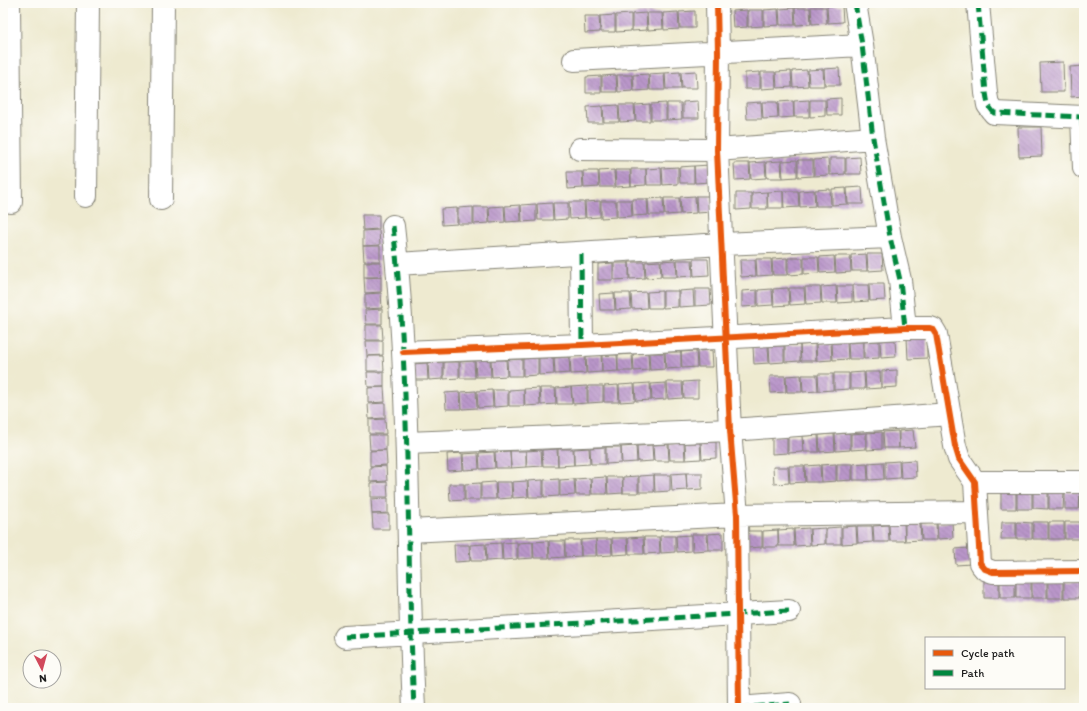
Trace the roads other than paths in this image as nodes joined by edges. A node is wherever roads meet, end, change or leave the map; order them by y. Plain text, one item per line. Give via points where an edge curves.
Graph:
1 (9, 3) edge
2 (88, 3) edge
3 (163, 3) edge
4 (717, 3) edge
5 (855, 3) edge
6 (978, 3) edge
7 (862, 45) junction
8 (718, 52) junction
9 (574, 60) dead end
10 (1083, 117) edge
11 (873, 138) junction
12 (580, 149) dead end
13 (717, 150) junction
14 (1084, 168) edge
15 (86, 196) dead end
16 (161, 198) dead end
17 (11, 202) dead end
18 (393, 226) dead end
19 (890, 237) junction
20 (722, 244) junction
21 (581, 254) junction
22 (397, 264) junction
23 (905, 328) junction
24 (726, 337) junction
25 (582, 344) junction
26 (403, 352) junction
27 (950, 414) junction
28 (730, 430) junction
29 (407, 443) junction
30 (975, 482) junction
31 (1084, 482) edge
32 (977, 512) junction
33 (737, 515) junction
34 (408, 531) junction
35 (1084, 571) edge
36 (789, 612) dead end
37 (738, 615) junction
38 (410, 633) junction
39 (345, 637) dead end
40 (790, 704) dead end
41 (414, 708) edge
42 (739, 708) edge

1 - 17 street
2 - 15 street
3 - 16 street
4 - 8 street
5 - 7 street
6 - 10 street via 986,93 988,105 994,113
7 - 8 street
7 - 11 street
8 - 9 street
8 - 13 street
10 - 14 street
11 - 13 street
11 - 19 street
12 - 13 street
13 - 20 street
18 - 22 street
19 - 20 street
19 - 23 street via 900,280
20 - 21 street
20 - 24 street
21 - 22 street
21 - 25 street
22 - 26 street
23 - 24 street
23 - 27 street via 930,328 935,331
24 - 25 street
24 - 28 street
25 - 26 street
26 - 29 street
27 - 28 street
27 - 30 street via 959,459
28 - 29 street
28 - 33 street
29 - 34 street
30 - 31 street
30 - 32 street
32 - 33 street
32 - 35 street via 979,559 982,566 989,571
33 - 34 street
33 - 37 street
34 - 38 street
36 - 37 street
37 - 38 street
37 - 42 street
38 - 39 street
38 - 41 street
40 - 42 street

